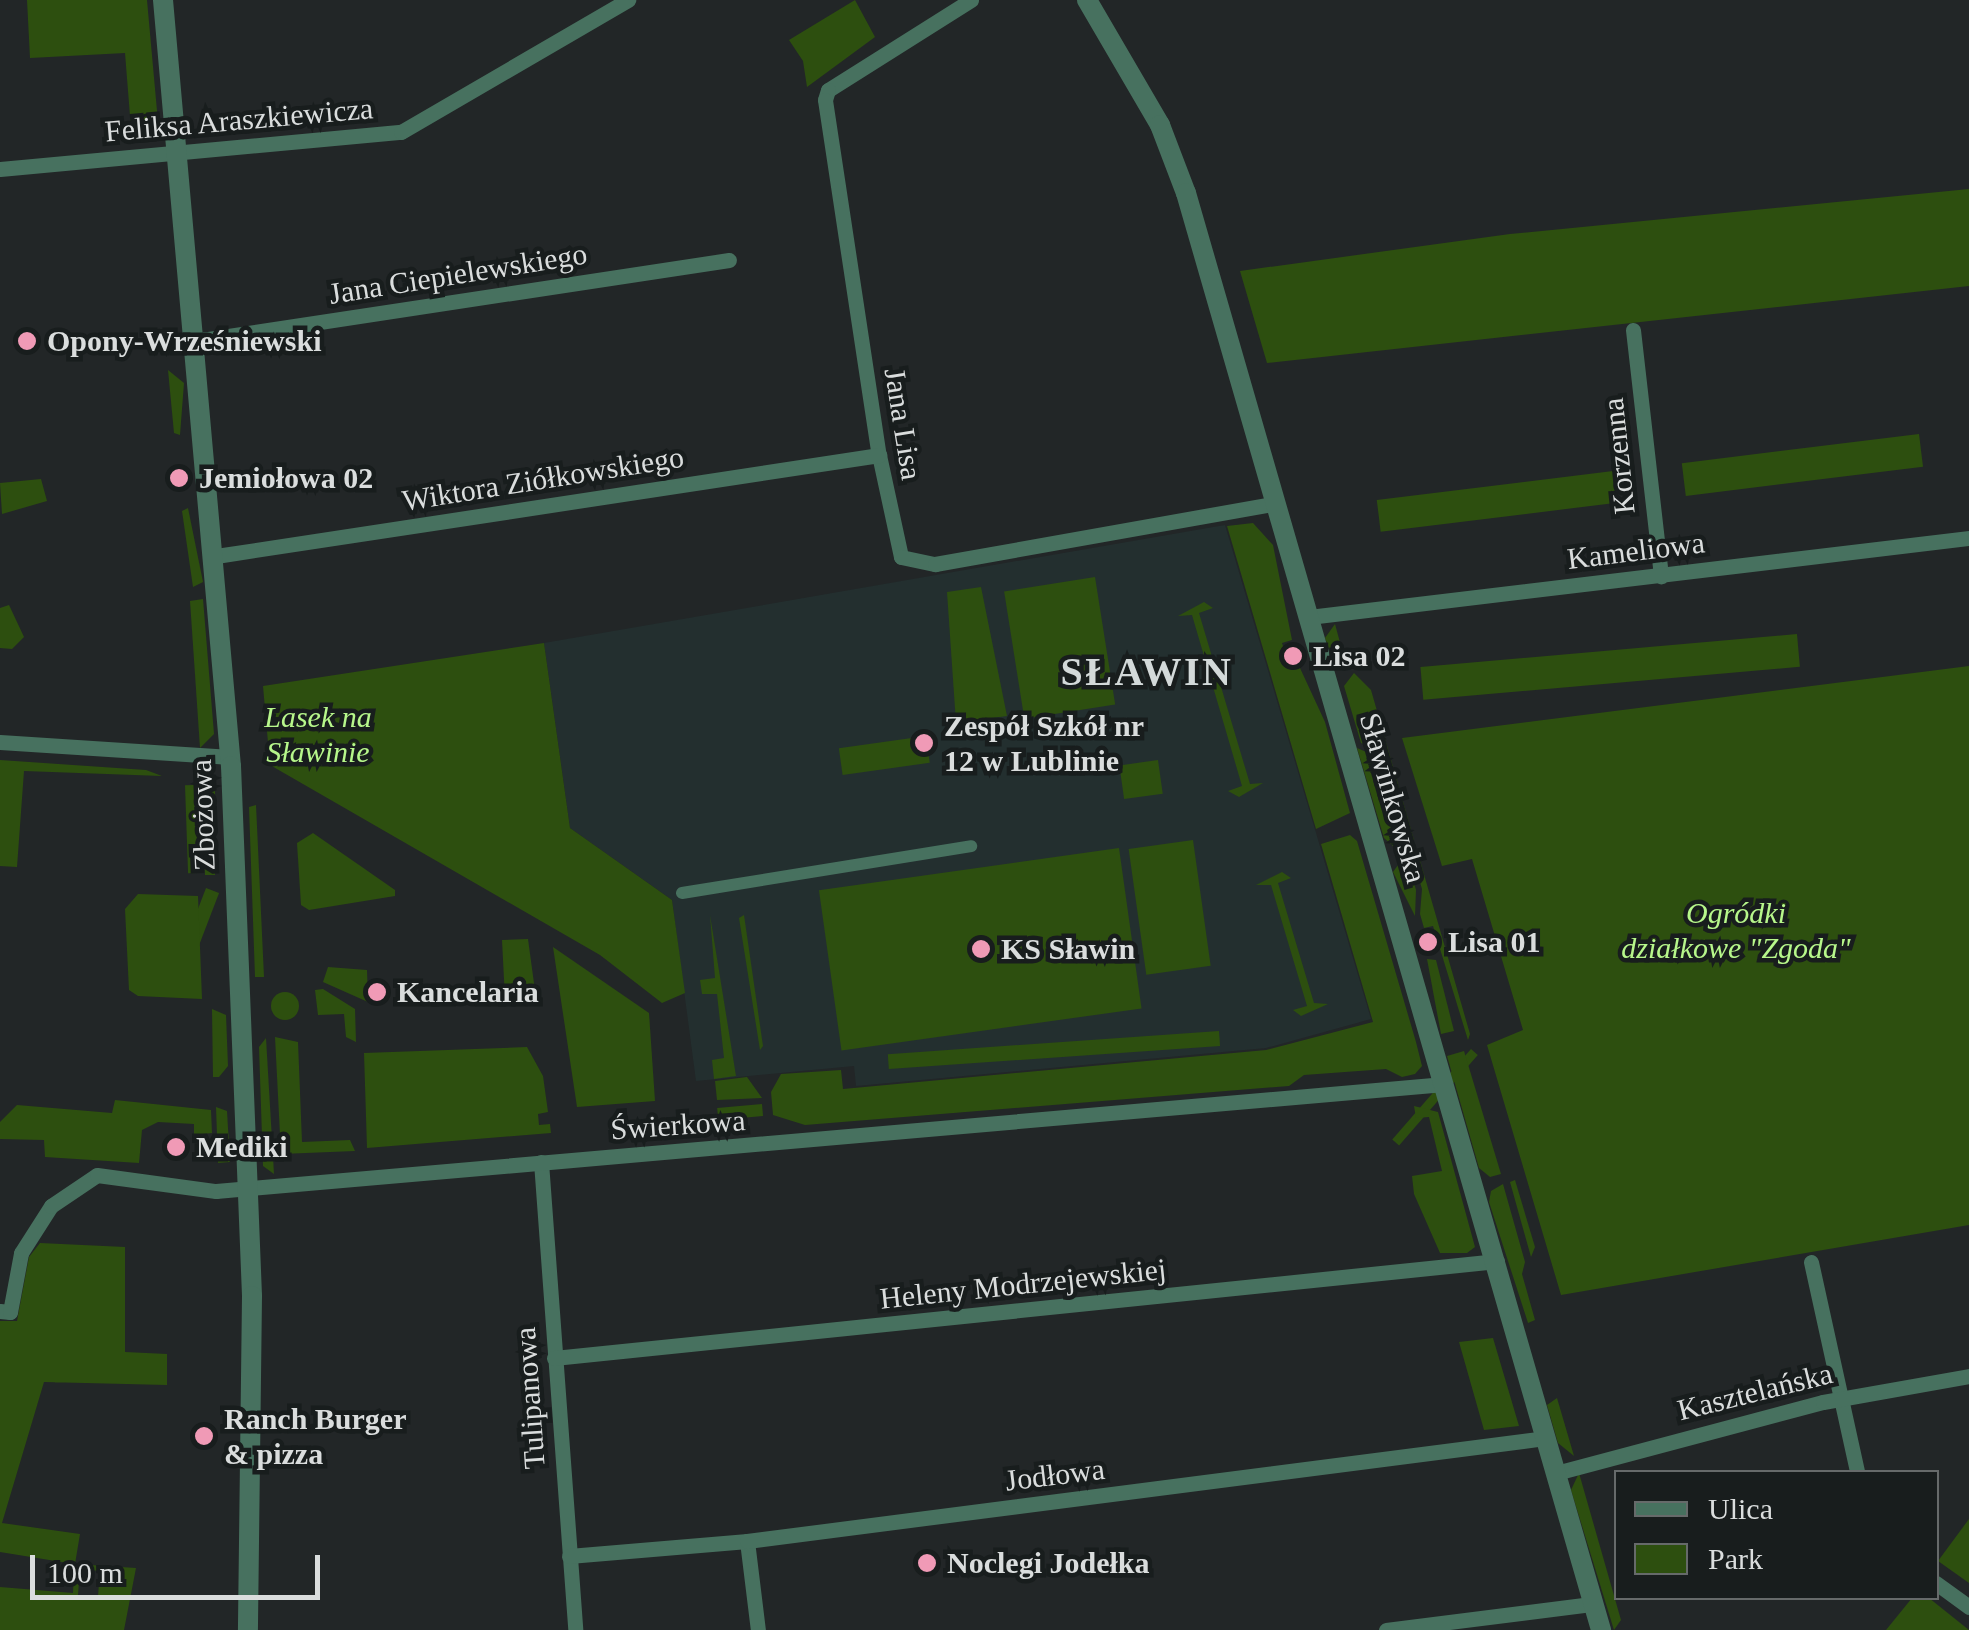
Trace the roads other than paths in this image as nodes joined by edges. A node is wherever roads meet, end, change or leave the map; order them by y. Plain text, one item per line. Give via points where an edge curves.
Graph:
1 (163, 0) edge
2 (628, 0) edge
3 (971, 0) edge
4 (1087, 0) edge
5 (178, 155) junction
6 (0, 168) edge
7 (729, 260) dead end
8 (1633, 330) dead end
9 (195, 341) junction
10 (879, 455) junction
11 (1276, 503) junction
12 (1969, 538) edge
13 (216, 556) junction
14 (1661, 576) junction
15 (1309, 617) junction
16 (0, 742) edge
17 (230, 756) junction
18 (971, 846) dead end
19 (682, 893) dead end
20 (1444, 1084) junction
21 (541, 1162) junction
22 (248, 1188) junction
23 (1497, 1261) junction
24 (1810, 1262) dead end
25 (0, 1311) edge
26 (554, 1358) junction
27 (1969, 1376) edge
28 (1838, 1399) junction
29 (1546, 1438) junction
30 (1856, 1470) edge
31 (1556, 1473) junction
32 (747, 1541) junction
33 (569, 1556) junction
34 (1939, 1585) edge
35 (1594, 1604) junction
36 (1969, 1608) edge
37 (248, 1630) edge
38 (575, 1630) edge
39 (758, 1630) edge
40 (1386, 1630) edge
41 (1601, 1630) edge

1 - 5 street, Zbożowa
2 - 5 street, Feliksa Araszkiewicza via 401,132
3 - 10 street, Jana Lisa via 828,90 825,100
4 - 11 street, Sławinkowska via 1150,105 1180,172
5 - 6 street, Feliksa Araszkiewicza
5 - 9 street, Zbożowa
7 - 9 street, Jana Ciepielewskiego
8 - 14 street, Korzenna
9 - 13 street, Zbożowa
10 - 11 street, Jana Lisa via 901,557 916,564
10 - 13 street, Wiktora Ziółkowskiego
11 - 15 street, Sławinkowska
12 - 14 street, Kameliowa
13 - 17 street, Zbożowa
14 - 15 street, Kameliowa
15 - 20 street, Sławinkowska
16 - 17 street
17 - 22 street, Zbożowa
18 - 19 street
20 - 21 street, Świerkowa
20 - 23 street, Sławinkowska
21 - 22 street, Świerkowa
21 - 26 street, Tulipanowa
22 - 25 street, Świerkowa via 216,1191 113,1175 84,1179 51,1206 29,1239 10,1312
22 - 37 street, Zbożowa
23 - 26 street, Heleny Modrzejewskiej
23 - 29 street, Sławinkowska
24 - 28 street
26 - 33 street, Tulipanowa
27 - 28 street, Kasztelańska
28 - 30 street
28 - 31 street, Kasztelańska
29 - 31 street, Sławinkowska
29 - 32 street, Jodłowa
31 - 35 street, Sławinkowska
32 - 33 street, Jodłowa
32 - 39 street
33 - 38 street, Tulipanowa
34 - 36 street
35 - 40 street
35 - 41 street, Sławinkowska

